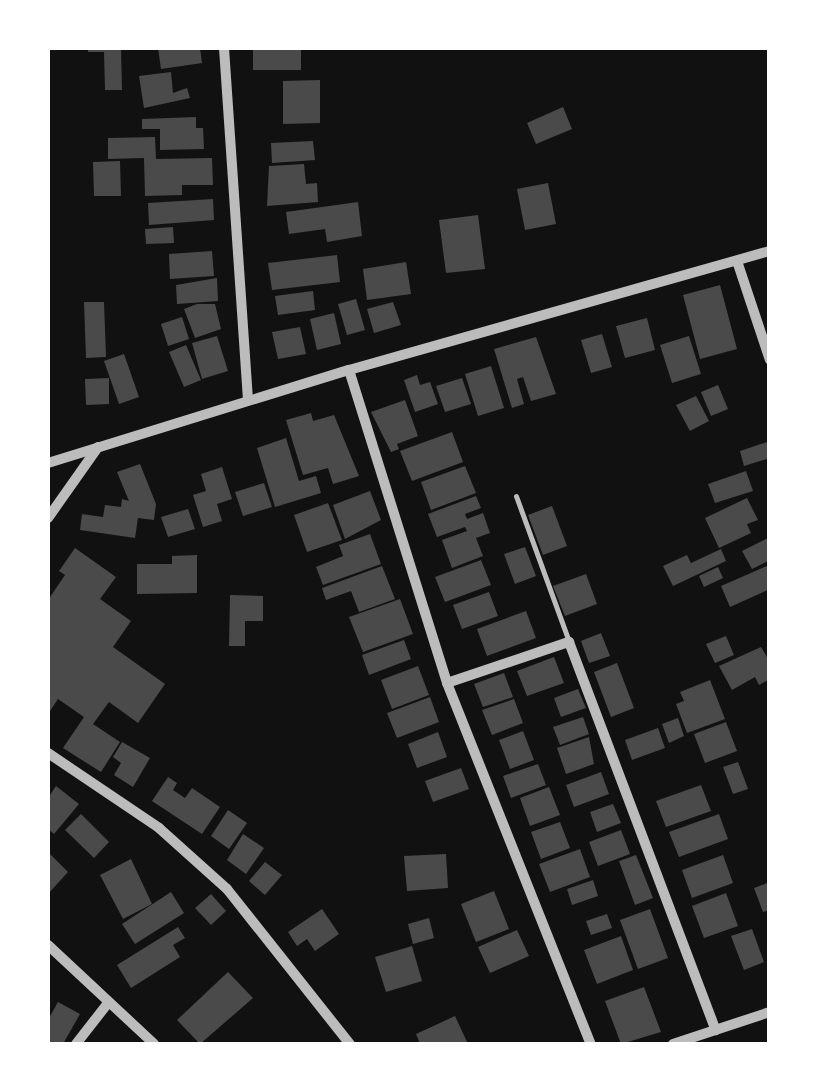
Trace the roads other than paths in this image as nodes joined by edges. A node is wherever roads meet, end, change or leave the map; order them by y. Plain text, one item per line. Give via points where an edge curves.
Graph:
1 (224, 48) edge
2 (770, 251) edge
3 (737, 261) junction
4 (770, 360) edge
5 (348, 370) junction
6 (248, 400) junction
7 (98, 447) junction
8 (48, 463) edge
9 (516, 496) dead end
10 (48, 518) edge
11 (570, 642) junction
12 (447, 683) junction
13 (48, 753) edge
14 (48, 945) edge
15 (108, 1003) junction
16 (770, 1012) edge
17 (716, 1030) junction
18 (76, 1044) edge
19 (154, 1044) edge
20 (350, 1044) edge
21 (591, 1044) edge
22 (673, 1044) edge

1 - 6 street
2 - 3 street
3 - 4 street
3 - 5 street
5 - 6 street
5 - 12 street
6 - 7 street
7 - 8 street
7 - 10 street
9 - 11 lane
11 - 12 street
11 - 17 street
12 - 21 street
13 - 20 street via 160,828 227,890
14 - 15 street
15 - 18 street
15 - 19 street
16 - 17 street
17 - 22 street

